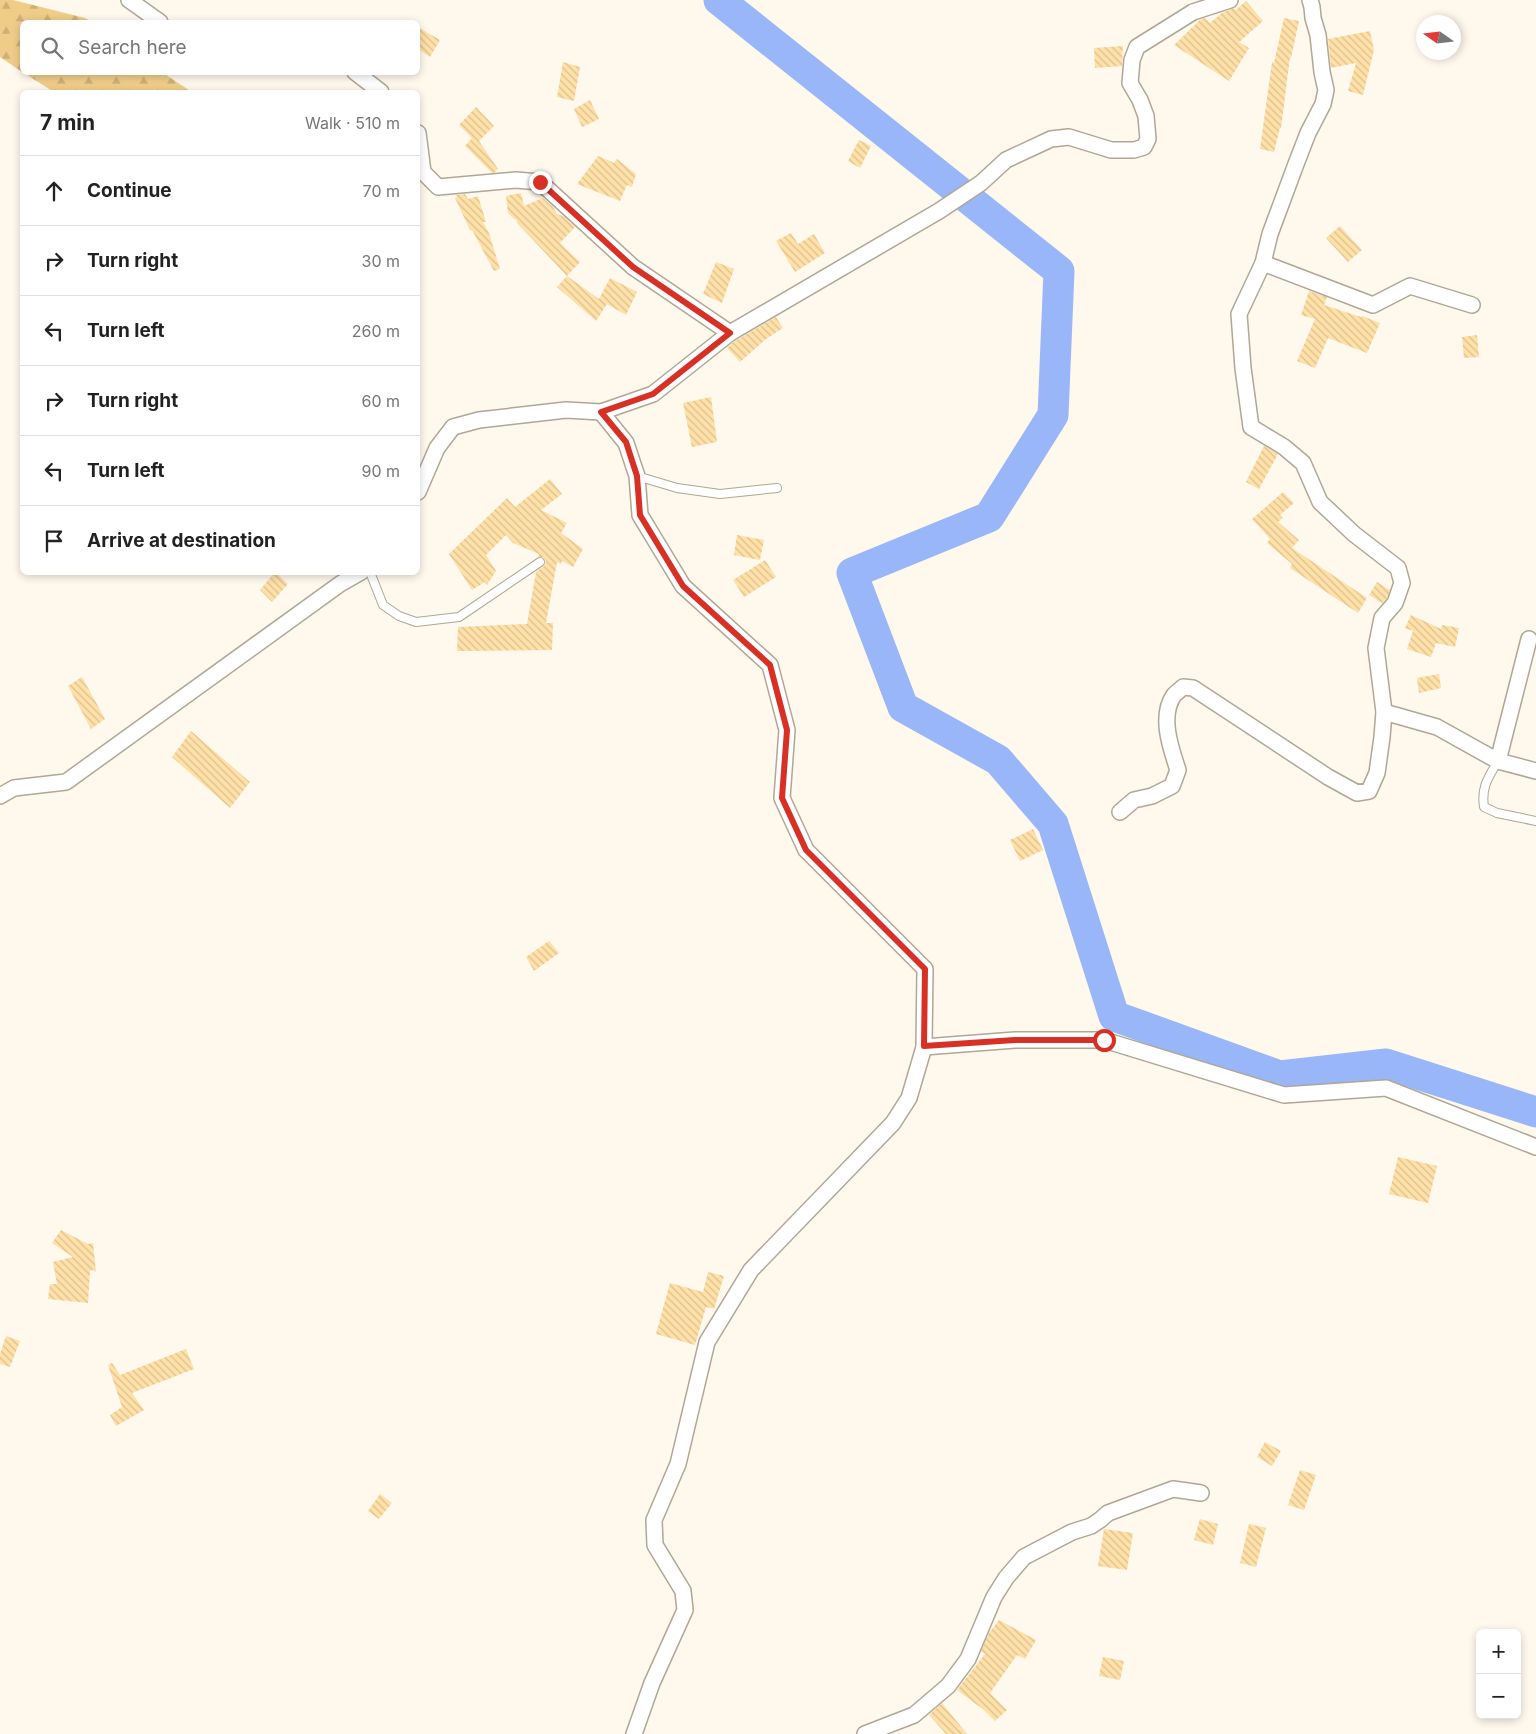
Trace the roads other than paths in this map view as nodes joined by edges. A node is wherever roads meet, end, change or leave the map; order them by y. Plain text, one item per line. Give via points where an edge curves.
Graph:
1 (129, 0) edge
2 (1230, 0) edge
3 (1310, 0) edge
4 (157, 20) edge
5 (359, 75) edge
6 (378, 90) edge
7 (420, 149) edge
8 (1263, 263) junction
9 (1472, 305) dead end
10 (730, 333) junction
11 (601, 412) junction
12 (637, 476) junction
13 (420, 487) edge
14 (777, 488) dead end
15 (540, 562) dead end
16 (356, 575) edge
17 (371, 575) edge
18 (1528, 639) dead end
19 (1384, 712) junction
20 (1498, 761) junction
21 (1536, 771) edge
22 (0, 796) edge
23 (1120, 812) dead end
24 (1536, 821) edge
25 (924, 1046) junction
26 (1536, 1147) edge
27 (1201, 1493) dead end
28 (634, 1734) edge
29 (865, 1734) edge

1 - 4 street
2 - 10 street via 1193,12 1137,47 1130,83 1146,116 1148,139 1144,147 1111,150 1070,137 1051,139 1006,160 980,183 939,211
3 - 8 street via 1326,90 1270,234
5 - 6 street
7 - 10 street via 423,172 438,187 516,180 540,182 633,267
8 - 9 street via 1373,305 1410,286
8 - 19 street via 1240,314 1251,427 1303,463 1320,502 1398,568 1402,583 1395,603 1382,618 1376,648
10 - 11 street via 653,394
11 - 12 street via 626,442
11 - 13 street via 566,410 479,420 453,427 437,448
12 - 14 lane via 677,488 720,494
12 - 25 street via 640,515 683,586 770,665 787,730 782,798 806,850 925,969
15 - 17 lane via 459,617 416,622 383,605
16 - 22 street via 66,782 14,788
18 - 20 street
19 - 20 street via 1437,727
19 - 23 street via 1377,773 1369,791 1357,793 1193,688 1183,688 1174,696 1166,719 1178,770 1172,786 1134,800
20 - 21 street
20 - 24 lane via 1486,781 1482,795 1484,807
25 - 26 street via 1015,1040 1104,1040 1284,1095 1386,1088
25 - 28 street via 909,1098 893,1123 751,1270 707,1342 678,1464 654,1520 655,1545 683,1591 685,1610 652,1683
27 - 29 street via 1173,1489 1108,1513 1091,1526 1072,1532 1024,1557 994,1597 968,1659 948,1686 914,1716

